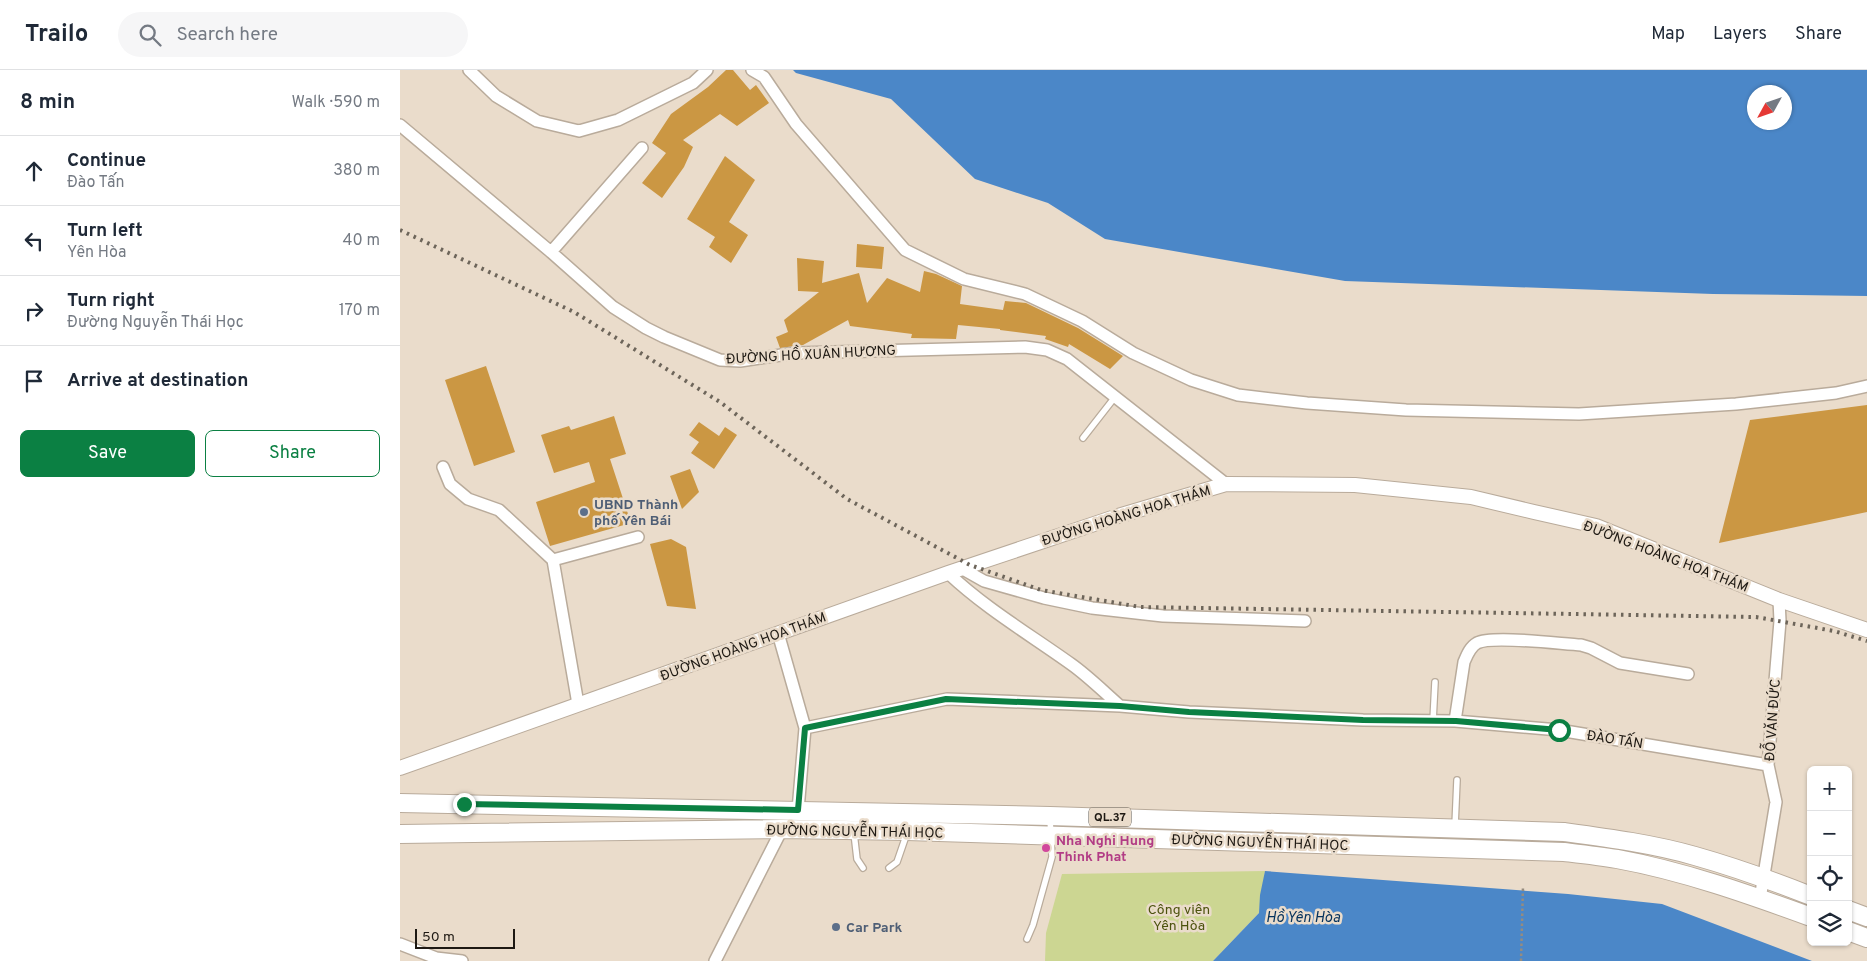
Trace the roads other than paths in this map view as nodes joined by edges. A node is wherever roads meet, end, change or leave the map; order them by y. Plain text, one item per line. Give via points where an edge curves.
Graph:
1 (469, 70) edge
2 (706, 70) edge
3 (752, 70) edge
4 (400, 125) edge
5 (642, 148) dead end
6 (551, 252) junction
7 (1867, 386) edge
8 (1115, 397) junction
9 (1083, 438) dead end
10 (443, 466) dead end
11 (1226, 484) junction
12 (638, 537) dead end
13 (553, 560) junction
14 (961, 568) junction
15 (948, 573) junction
16 (1779, 600) junction
17 (1305, 621) dead end
18 (1867, 630) edge
19 (778, 633) junction
20 (1688, 674) dead end
21 (1435, 682) dead end
22 (578, 704) junction
23 (1120, 706) junction
24 (1433, 721) junction
25 (1456, 721) junction
26 (805, 728) junction
27 (1768, 765) junction
28 (400, 768) edge
29 (1457, 780) dead end
30 (400, 803) edge
31 (798, 810) junction
32 (1050, 816) junction
33 (1455, 828) junction
34 (782, 829) junction
35 (854, 831) junction
36 (907, 831) junction
37 (400, 834) edge
38 (1052, 835) junction
39 (863, 868) dead end
40 (889, 868) dead end
41 (1765, 878) junction
42 (1807, 894) edge
43 (1760, 899) junction
44 (1852, 911) edge
45 (1807, 916) edge
46 (1867, 917) edge
47 (1852, 932) edge
48 (1867, 938) edge
49 (1027, 939) dead end
50 (400, 944) edge
51 (462, 961) edge
52 (715, 961) edge

1 - 2 street via 496,96 537,121 579,131 618,120 693,83
3 - 7 street via 764,77 796,124 905,250 964,279 1024,294 1082,321 1133,353 1191,380 1238,395 1307,404 1406,410 1579,414 1736,404 1836,393
4 - 6 street, ĐƯỜNG HỒ XUÂN HƯƠNG
5 - 6 street
6 - 8 street, ĐƯỜNG HỒ XUÂN HƯƠNG via 628,318 720,360 740,361 795,353 1036,348 1067,359
8 - 9 lane
8 - 11 street, ĐƯỜNG HỒ XUÂN HƯƠNG
10 - 13 street via 450,484 468,499 499,510
11 - 14 street, ĐƯỜNG HOÀNG HOA THÁM
11 - 16 street, ĐƯỜNG HOÀNG HOA THÁM via 1355,485 1471,497 1596,526
12 - 13 street
13 - 22 street
14 - 15 street, ĐƯỜNG HOÀNG HOA THÁM
14 - 17 street via 984,581 1092,608 1163,616
15 - 19 street, ĐƯỜNG HOÀNG HOA THÁM
15 - 23 street via 988,607 1073,665
16 - 18 street, ĐƯỜNG HOÀNG HOA THÁM
16 - 27 street, ĐỖ VĂN ĐỨC
19 - 22 street, ĐƯỜNG HOÀNG HOA THÁM
19 - 26 street
20 - 25 street via 1620,662 1581,645 1490,639 1475,644 1464,662
21 - 24 lane
22 - 28 street, ĐƯỜNG HOÀNG HOA THÁM
23 - 24 street, ĐÀO TẤN via 1228,714
23 - 26 street, ĐÀO TẤN via 946,699
24 - 25 street, ĐÀO TẤN
25 - 27 street, ĐÀO TẤN via 1559,730
26 - 31 street
27 - 41 street, ĐỖ VĂN ĐỨC via 1776,802
29 - 33 lane
30 - 31 main road, ĐƯỜNG NGUYỄN THÁI HỌC / QL.37
31 - 32 main road, ĐƯỜNG NGUYỄN THÁI HỌC / QL.37
32 - 33 main road, ĐƯỜNG NGUYỄN THÁI HỌC / QL.37
32 - 38 lane
33 - 41 main road, ĐƯỜNG NGUYỄN THÁI HỌC / QL.37 via 1564,832 1620,840 1694,856
34 - 35 main road, ĐƯỜNG NGUYỄN THÁI HỌC / QL.37
34 - 37 main road, ĐƯỜNG NGUYỄN THÁI HỌC / QL.37
34 - 52 street
35 - 36 main road, ĐƯỜNG NGUYỄN THÁI HỌC / QL.37
35 - 39 lane via 857,859
36 - 38 main road, ĐƯỜNG NGUYỄN THÁI HỌC / QL.37
36 - 40 lane via 897,862
38 - 43 main road, ĐƯỜNG NGUYỄN THÁI HỌC / QL.37 via 1564,852 1617,859 1687,875
38 - 49 lane via 1052,857
41 - 42 main road, ĐƯỜNG NGUYỄN THÁI HỌC / QL.37
41 - 43 street, ĐỖ VĂN ĐỨC
43 - 45 main road, ĐƯỜNG NGUYỄN THÁI HỌC / QL.37
44 - 46 main road
47 - 48 main road
50 - 51 street via 436,958

